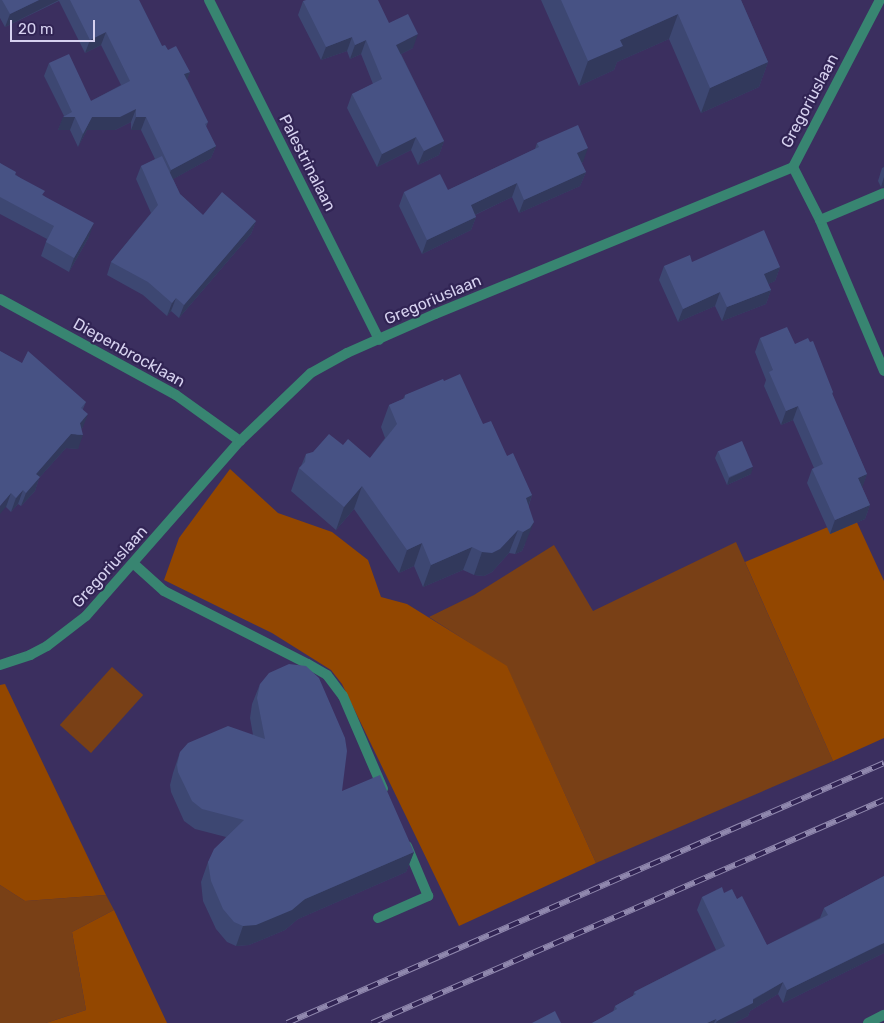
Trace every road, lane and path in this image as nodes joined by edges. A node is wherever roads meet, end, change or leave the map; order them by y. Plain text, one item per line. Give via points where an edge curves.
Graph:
1 (209, 0) edge
2 (880, 0) edge
3 (793, 168) junction
4 (884, 193) edge
5 (820, 220) junction
6 (0, 299) edge
7 (379, 340) junction
8 (884, 371) edge
9 (240, 441) junction
10 (134, 564) junction
11 (0, 665) edge
12 (386, 796) edge
13 (401, 832) edge
14 (378, 918) dead end
15 (884, 1015) edge
16 (868, 1023) edge

1 - 7 street, Palestrinalaan
2 - 3 street, Gregoriuslaan
3 - 5 street
3 - 7 street, Gregoriuslaan via 434,314
4 - 5 street
5 - 8 street
6 - 9 street, Diepenbrocklaan via 176,395
7 - 9 street, Gregoriuslaan via 311,373
9 - 10 street, Gregoriuslaan
10 - 11 street, Gregoriuslaan via 86,616 60,637 30,655
10 - 12 street via 164,591 327,676 343,696
13 - 14 street via 428,896
15 - 16 street

